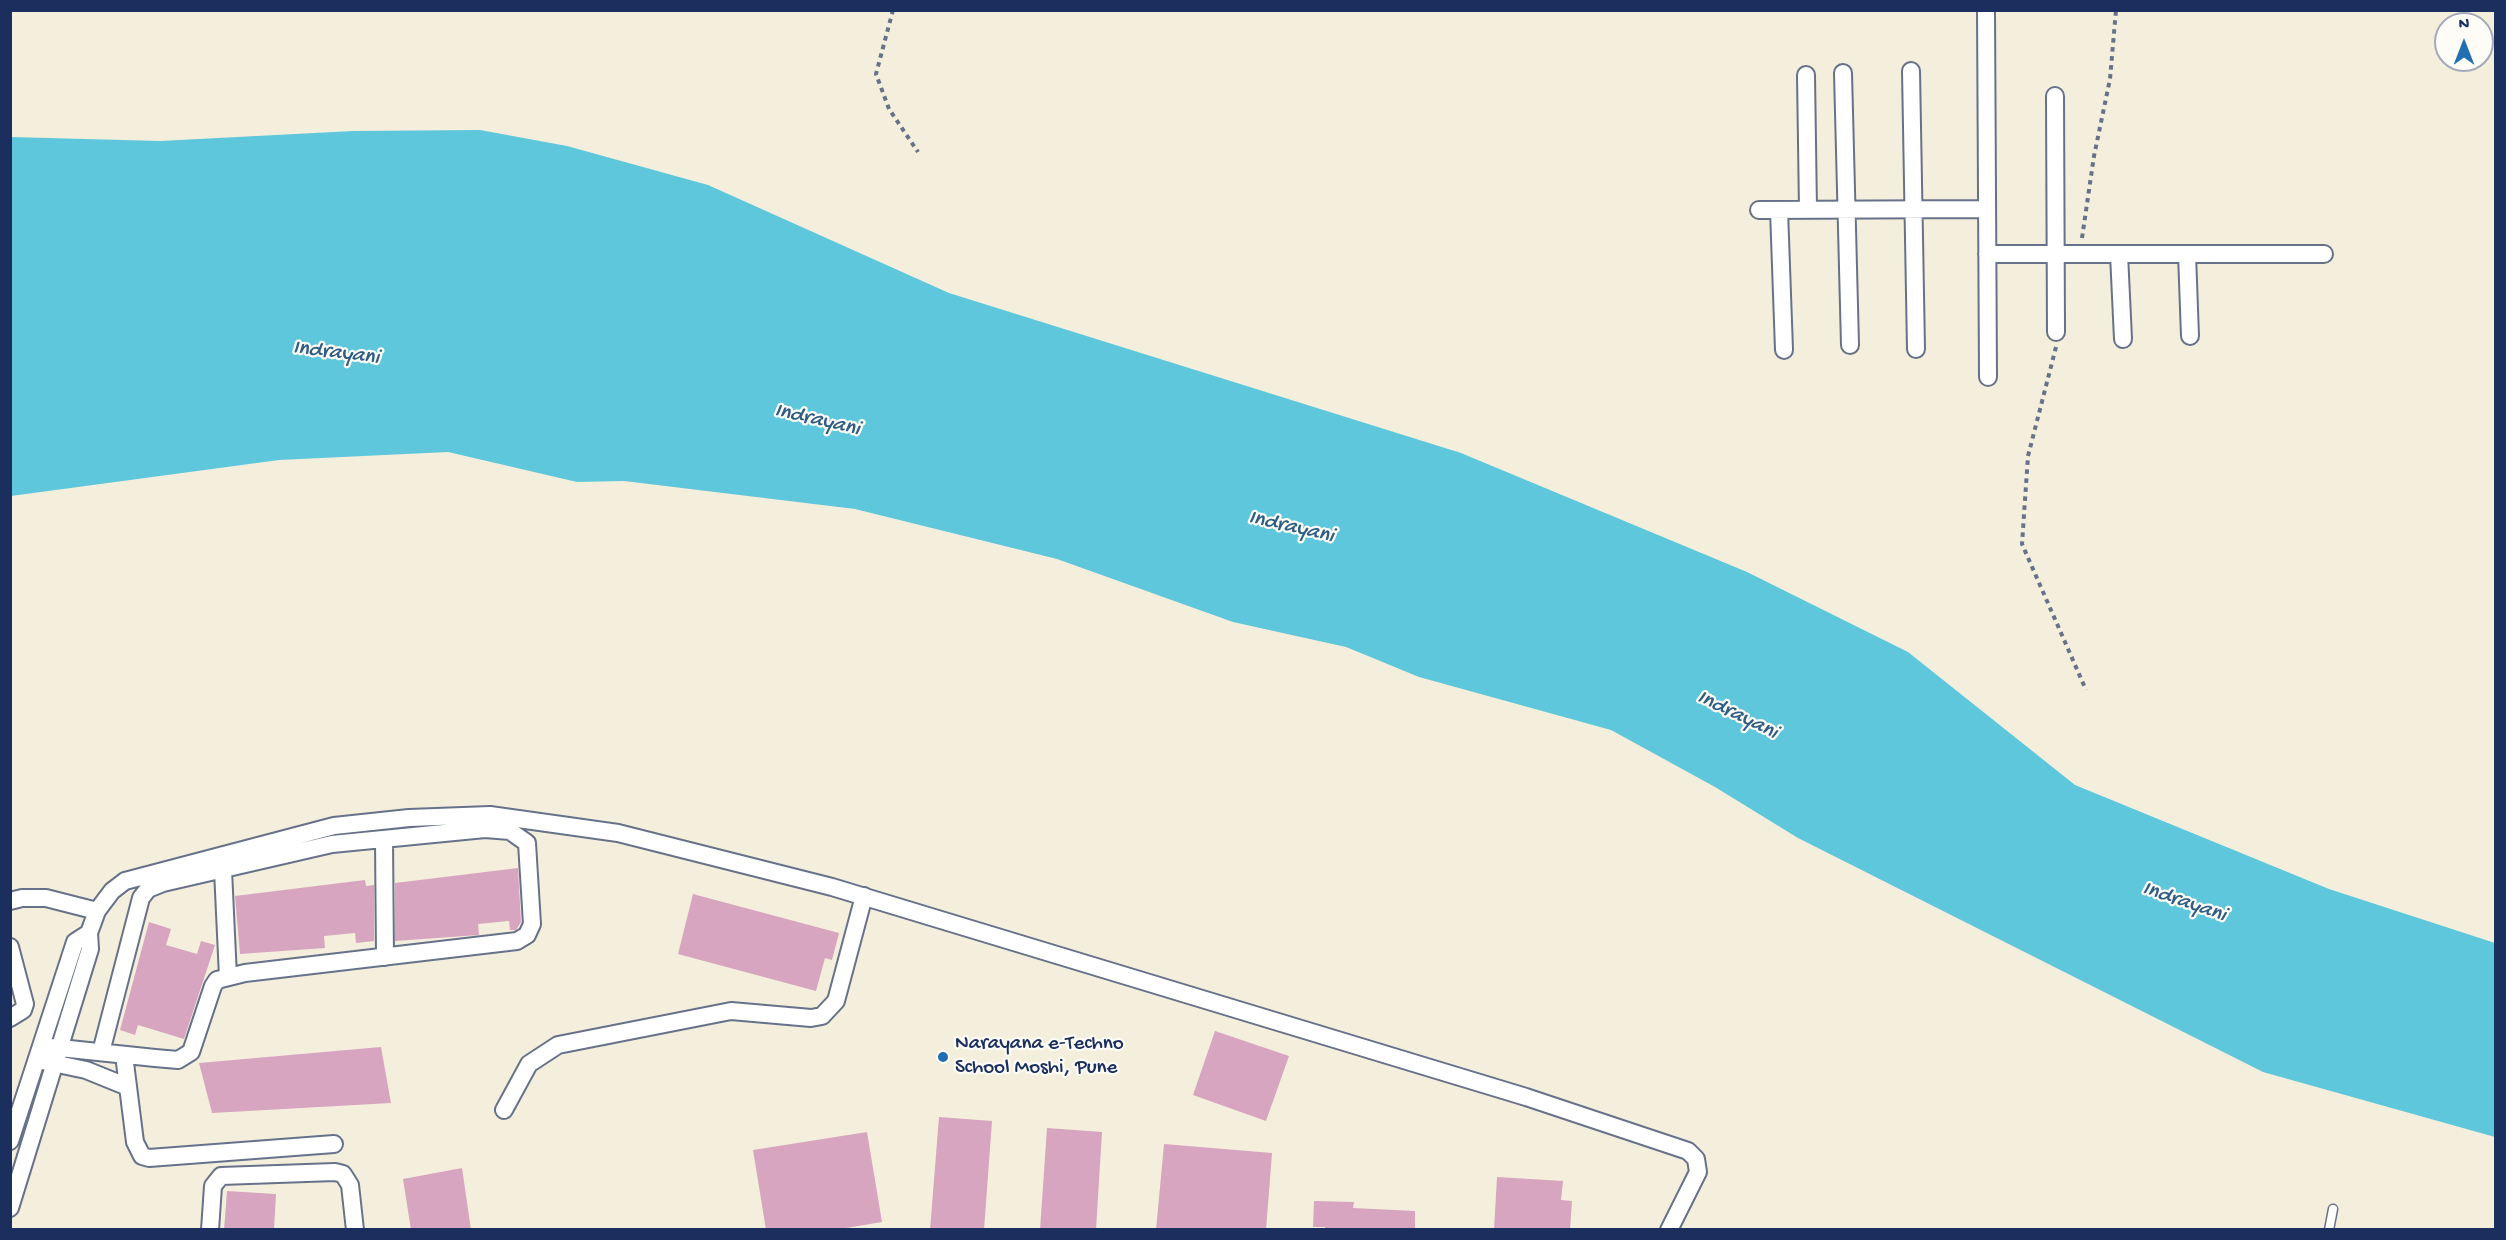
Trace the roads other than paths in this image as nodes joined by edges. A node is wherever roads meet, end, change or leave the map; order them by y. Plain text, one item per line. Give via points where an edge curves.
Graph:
1 (1986, 10) edge
2 (1911, 71) dead end
3 (1843, 73) dead end
4 (1806, 75) dead end
5 (2055, 96) dead end
6 (1913, 209) junction
7 (1987, 209) junction
8 (1759, 210) dead end
9 (1779, 210) junction
10 (1808, 210) junction
11 (1846, 210) junction
12 (1987, 254) junction
13 (2055, 254) junction
14 (2119, 254) junction
15 (2187, 254) junction
16 (2324, 254) dead end
17 (2190, 336) dead end
18 (2057, 337) road end
19 (2123, 339) dead end
20 (1850, 345) dead end
21 (1916, 349) dead end
22 (1784, 350) dead end
23 (1988, 377) dead end
24 (384, 839) junction
25 (223, 870) junction
26 (864, 896) junction
27 (10, 901) edge
28 (97, 912) junction
29 (88, 933) junction
30 (10, 947) edge
31 (385, 957) junction
32 (228, 976) junction
33 (10, 1018) edge
34 (101, 1052) junction
35 (39, 1053) junction
36 (124, 1055) junction
37 (57, 1056) junction
38 (128, 1087) junction
39 (504, 1110) dead end
40 (10, 1141) edge
41 (333, 1144) dead end
42 (10, 1208) edge
43 (2333, 1209) dead end
44 (210, 1230) edge
45 (355, 1230) edge
46 (1669, 1230) edge
47 (2329, 1230) edge

1 - 7 street
2 - 6 street
3 - 11 street
4 - 10 street
5 - 13 street
6 - 7 street
6 - 11 street
6 - 21 street
7 - 12 street
8 - 9 street
9 - 10 street
9 - 22 street
10 - 11 street
11 - 20 street
12 - 13 street
12 - 23 street
13 - 14 street
13 - 18 street
14 - 15 street
14 - 19 street
15 - 16 street
15 - 17 street
24 - 25 street via 332,844
24 - 31 street
24 - 31 street via 485,829 519,835 527,843 532,924 527,935 517,942
25 - 32 street
25 - 34 street via 163,883 148,889 141,898
26 - 28 street via 618,833 490,816 409,818 334,826 125,881
26 - 39 street via 836,1002 822,1016 720,1012 558,1045 529,1064
26 - 46 street via 1688,1150 1696,1159 1698,1172
27 - 28 street via 46,898
28 - 29 street
29 - 35 street via 75,942
29 - 37 street via 90,949
30 - 33 street via 25,1004 17,1016
31 - 32 street
32 - 36 street via 213,986 186,1056 178,1060
34 - 36 street
34 - 37 street
35 - 37 street
35 - 40 street
36 - 38 street
37 - 38 street
37 - 42 street
38 - 41 street via 137,1151 149,1158
43 - 47 lane
44 - 45 street via 213,1186 221,1176 335,1172 343,1174 350,1185

